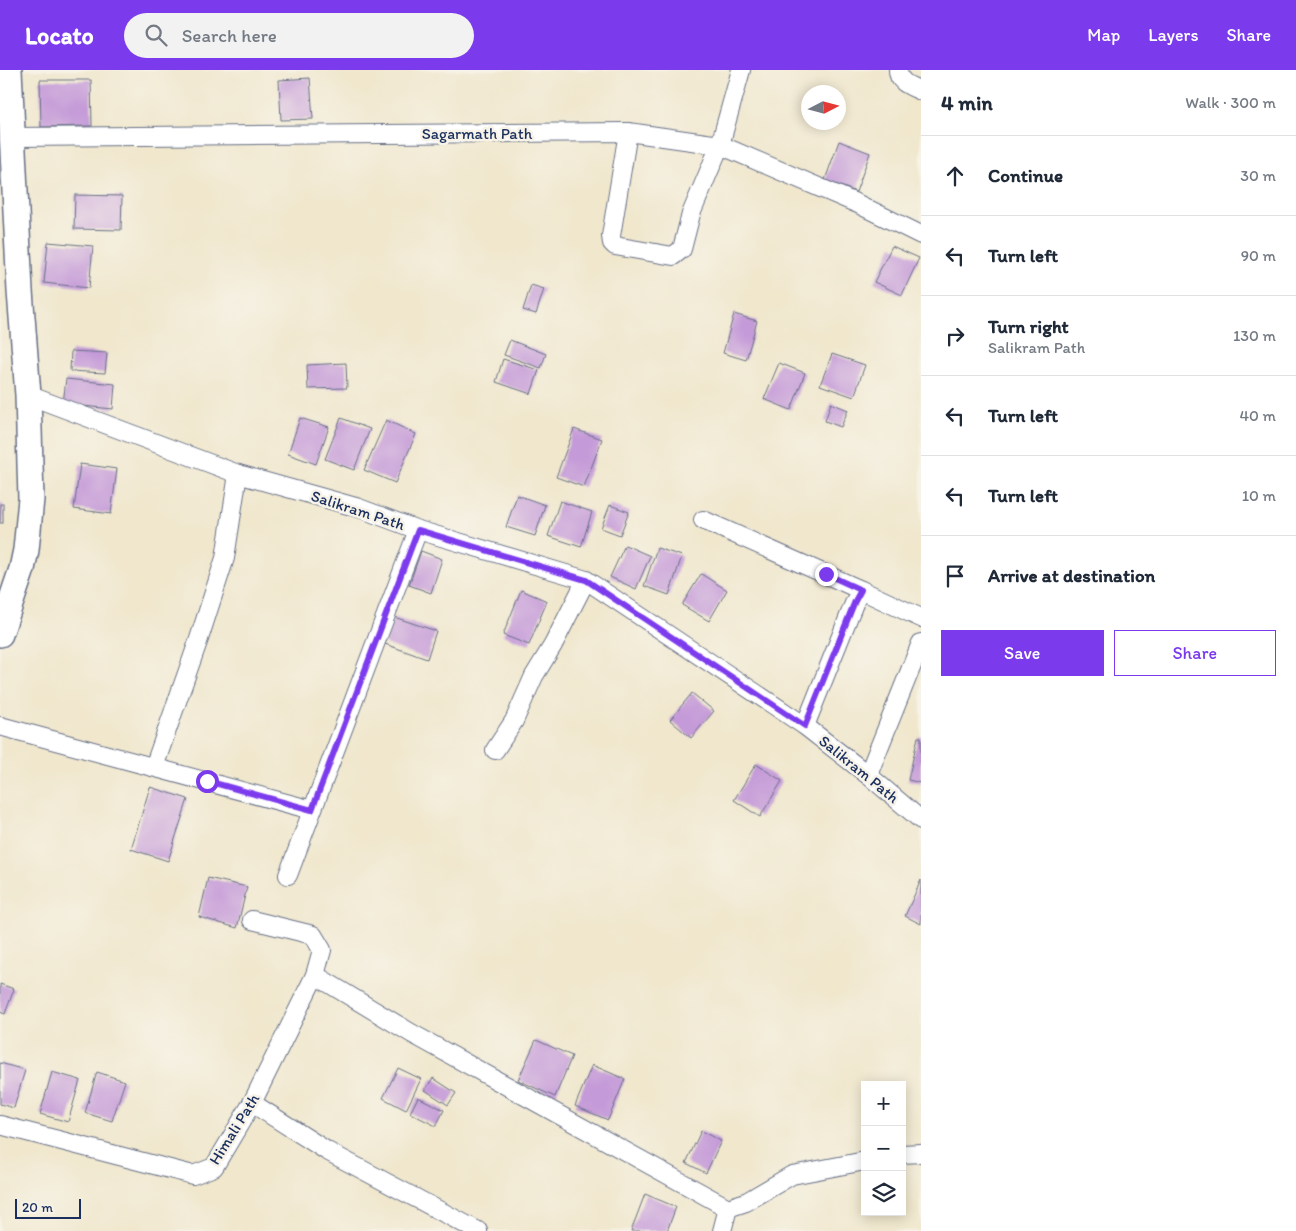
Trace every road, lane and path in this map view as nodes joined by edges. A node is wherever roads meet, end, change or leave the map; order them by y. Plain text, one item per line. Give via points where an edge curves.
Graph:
1 (10, 70) edge
2 (741, 70) edge
3 (898, 70) edge
4 (921, 91) edge
5 (628, 132) junction
6 (13, 137) junction
7 (720, 146) junction
8 (921, 235) edge
9 (28, 395) junction
10 (238, 474) junction
11 (703, 520) dead end
12 (418, 530) junction
13 (586, 580) junction
14 (861, 590) junction
15 (921, 618) edge
16 (0, 634) edge
17 (921, 643) edge
18 (0, 726) edge
19 (805, 726) junction
20 (495, 750) dead end
21 (154, 767) junction
22 (868, 775) junction
23 (312, 810) junction
24 (921, 820) edge
25 (288, 875) dead end
26 (252, 920) dead end
27 (315, 975) junction
28 (252, 1102) junction
29 (0, 1125) edge
30 (921, 1153) edge
31 (906, 1154) edge
32 (861, 1162) edge
33 (728, 1208) junction
34 (478, 1231) edge
35 (722, 1231) edge

1 - 6 street
2 - 7 street
3 - 4 street via 902,82
5 - 6 street, Sagarmath Path
5 - 7 street, Sagarmath Path
5 - 7 street via 612,243 673,256 682,249 692,214
6 - 9 street
7 - 8 street, Sagarmath Path via 858,204
9 - 10 street, Salikram Path
9 - 16 street via 29,534 22,569
10 - 12 street, Salikram Path via 359,508
10 - 21 street via 225,558
11 - 14 street
12 - 13 street, Salikram Path
12 - 23 street
13 - 19 street, Salikram Path
13 - 20 street via 534,676 514,721
14 - 15 street
14 - 19 street
17 - 22 street
18 - 21 street
19 - 22 street, Salikram Path
21 - 23 street
22 - 24 street, Salikram Path
23 - 25 street
26 - 27 street, Himali Path via 313,935 322,950
27 - 28 street, Himali Path
27 - 33 street via 411,1033
28 - 29 street, Himali Path via 214,1167 193,1175
28 - 34 street via 327,1151
30 - 31 street
32 - 33 street via 792,1175 746,1202
33 - 35 street

